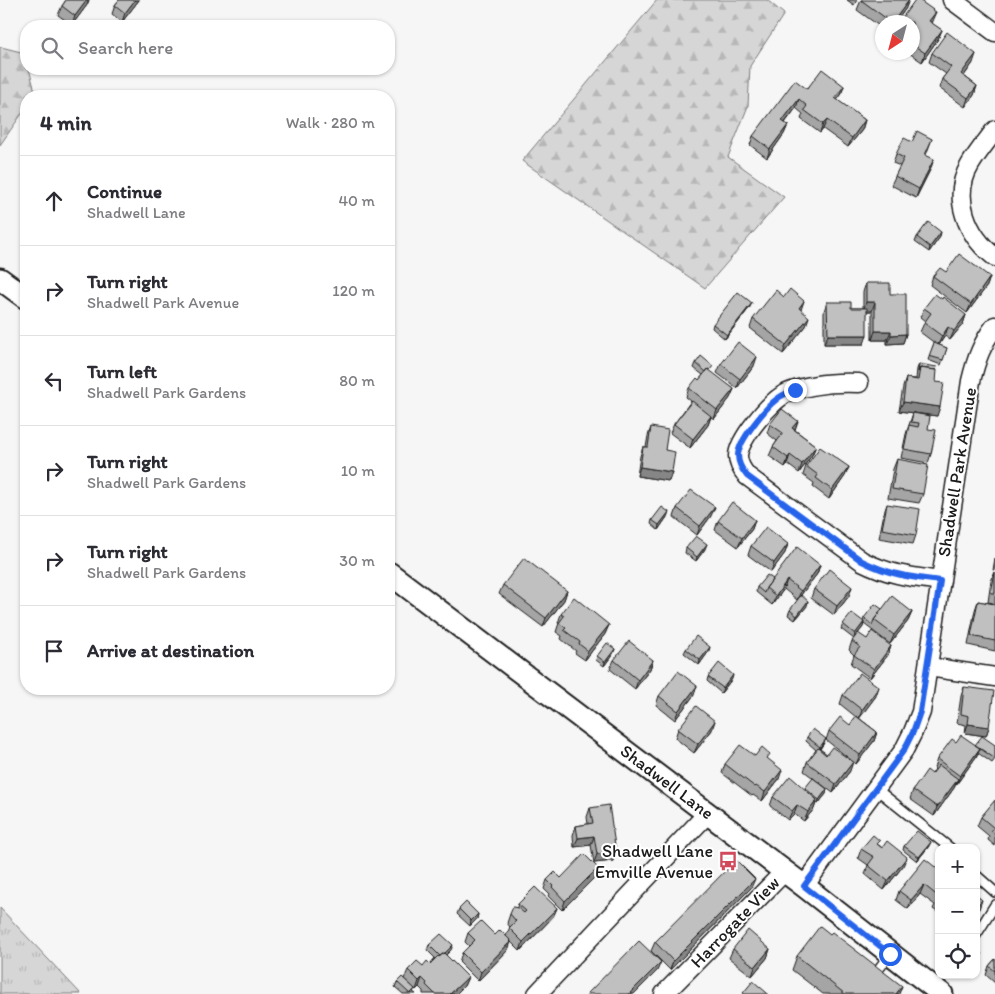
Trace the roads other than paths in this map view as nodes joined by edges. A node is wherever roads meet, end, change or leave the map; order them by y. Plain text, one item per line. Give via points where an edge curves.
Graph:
1 (952, 0) edge
2 (995, 32) edge
3 (995, 130) edge
4 (995, 257) edge
5 (0, 279) edge
6 (20, 294) edge
7 (995, 326) edge
8 (860, 383) dead end
9 (395, 578) edge
10 (940, 581) junction
11 (928, 667) junction
12 (995, 677) edge
13 (876, 788) junction
14 (708, 813) junction
15 (945, 844) edge
16 (784, 871) junction
17 (980, 879) edge
18 (804, 886) junction
19 (995, 892) edge
20 (995, 905) edge
21 (977, 934) edge
22 (890, 954) junction
23 (871, 979) edge
24 (933, 991) edge
25 (537, 994) edge
26 (664, 994) edge

1 - 2 street
3 - 4 street via 969,166 962,187 963,209 970,230
5 - 6 street
7 - 10 street, Shadwell Park Avenue via 977,357 970,381
8 - 10 street via 840,382 795,390 776,400 742,442 739,464 747,476 862,561 898,576
9 - 14 street, Shadwell Lane
10 - 11 street, Shadwell Park Avenue
11 - 12 street
11 - 13 street, Shadwell Park Avenue via 913,732
13 - 15 lane
13 - 18 street, Shadwell Park Avenue
14 - 16 street, Shadwell Lane
14 - 25 street
16 - 18 street, Shadwell Lane
16 - 26 street, Harrogate View
17 - 19 lane
18 - 22 street, Shadwell Lane
20 - 21 lane
22 - 23 lane
22 - 24 street, Shadwell Lane

